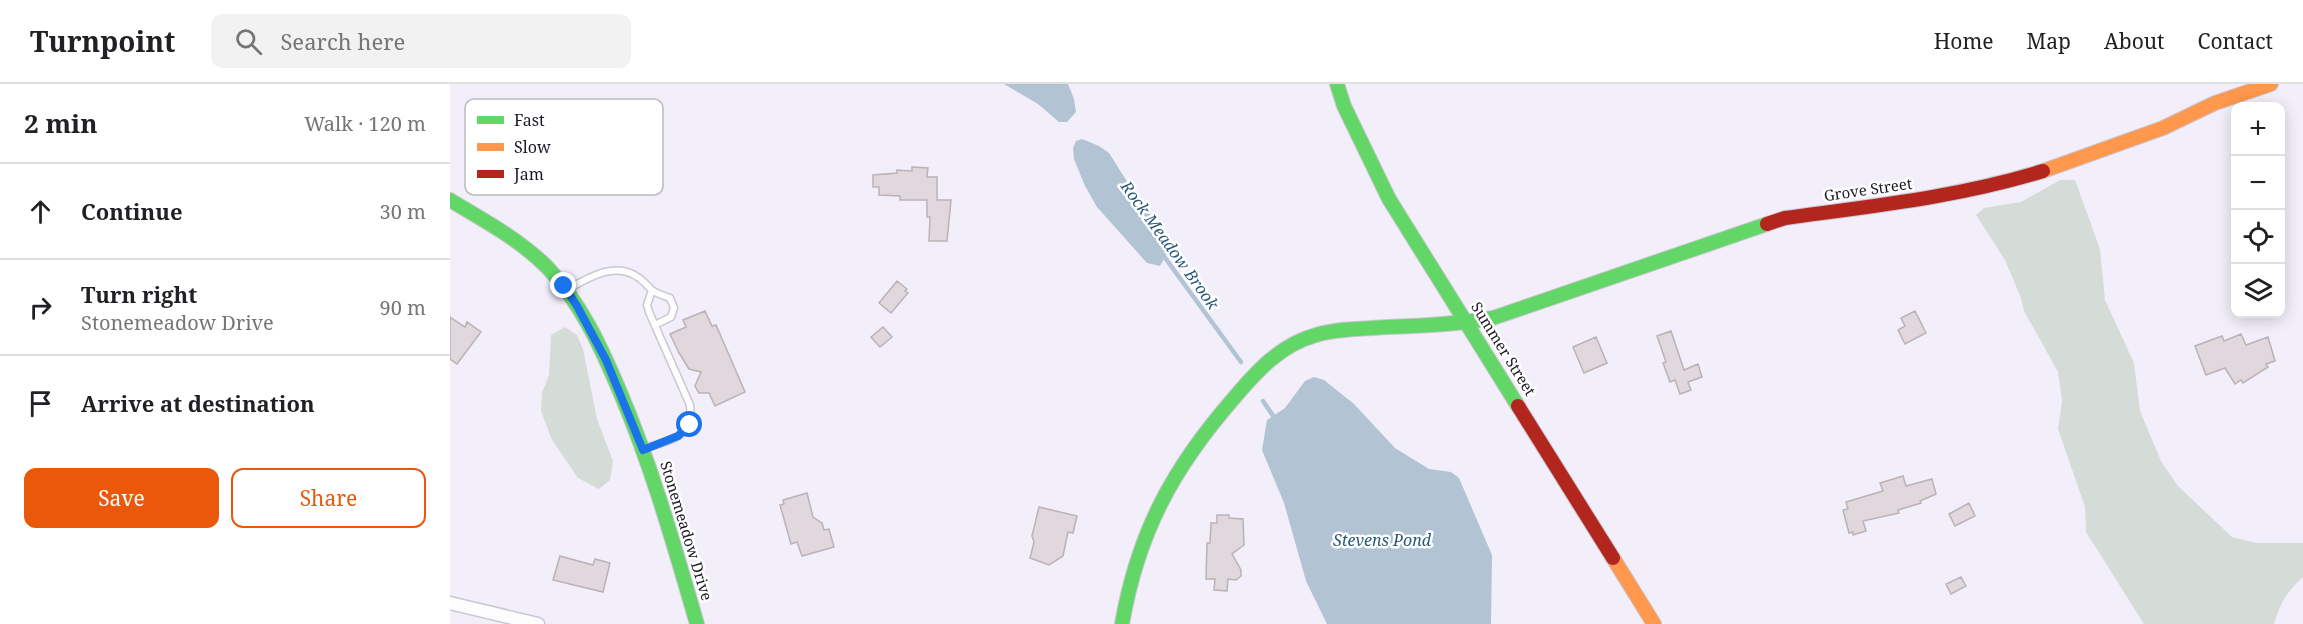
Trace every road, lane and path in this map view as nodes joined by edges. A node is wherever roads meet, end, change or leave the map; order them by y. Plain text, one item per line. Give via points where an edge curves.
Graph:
1 (1337, 84) edge
2 (2271, 84) edge
3 (450, 200) edge
4 (566, 290) junction
5 (652, 290) junction
6 (1468, 323) junction
7 (656, 325) junction
8 (643, 450) junction
9 (450, 603) edge
10 (538, 624) edge
11 (697, 624) edge
12 (1122, 624) edge
13 (1654, 624) edge

1 - 6 street, Summer Street via 1389,199
2 - 6 street, Grove Street via 2042,172 1942,196 1785,218 1518,310
3 - 4 street, Stonemeadow Drive via 521,244
4 - 5 lane via 612,270 624,270
4 - 8 street, Stonemeadow Drive via 606,360
5 - 7 lane via 647,306
5 - 7 lane via 670,298 674,308 671,317
6 - 12 street, Grove Street via 1325,332 1295,342 1274,355 1222,410 1164,492 1136,559
6 - 13 street, Summer Street
7 - 8 lane via 690,405 691,418 690,425 678,436
8 - 11 street, Stonemeadow Drive
9 - 10 street

